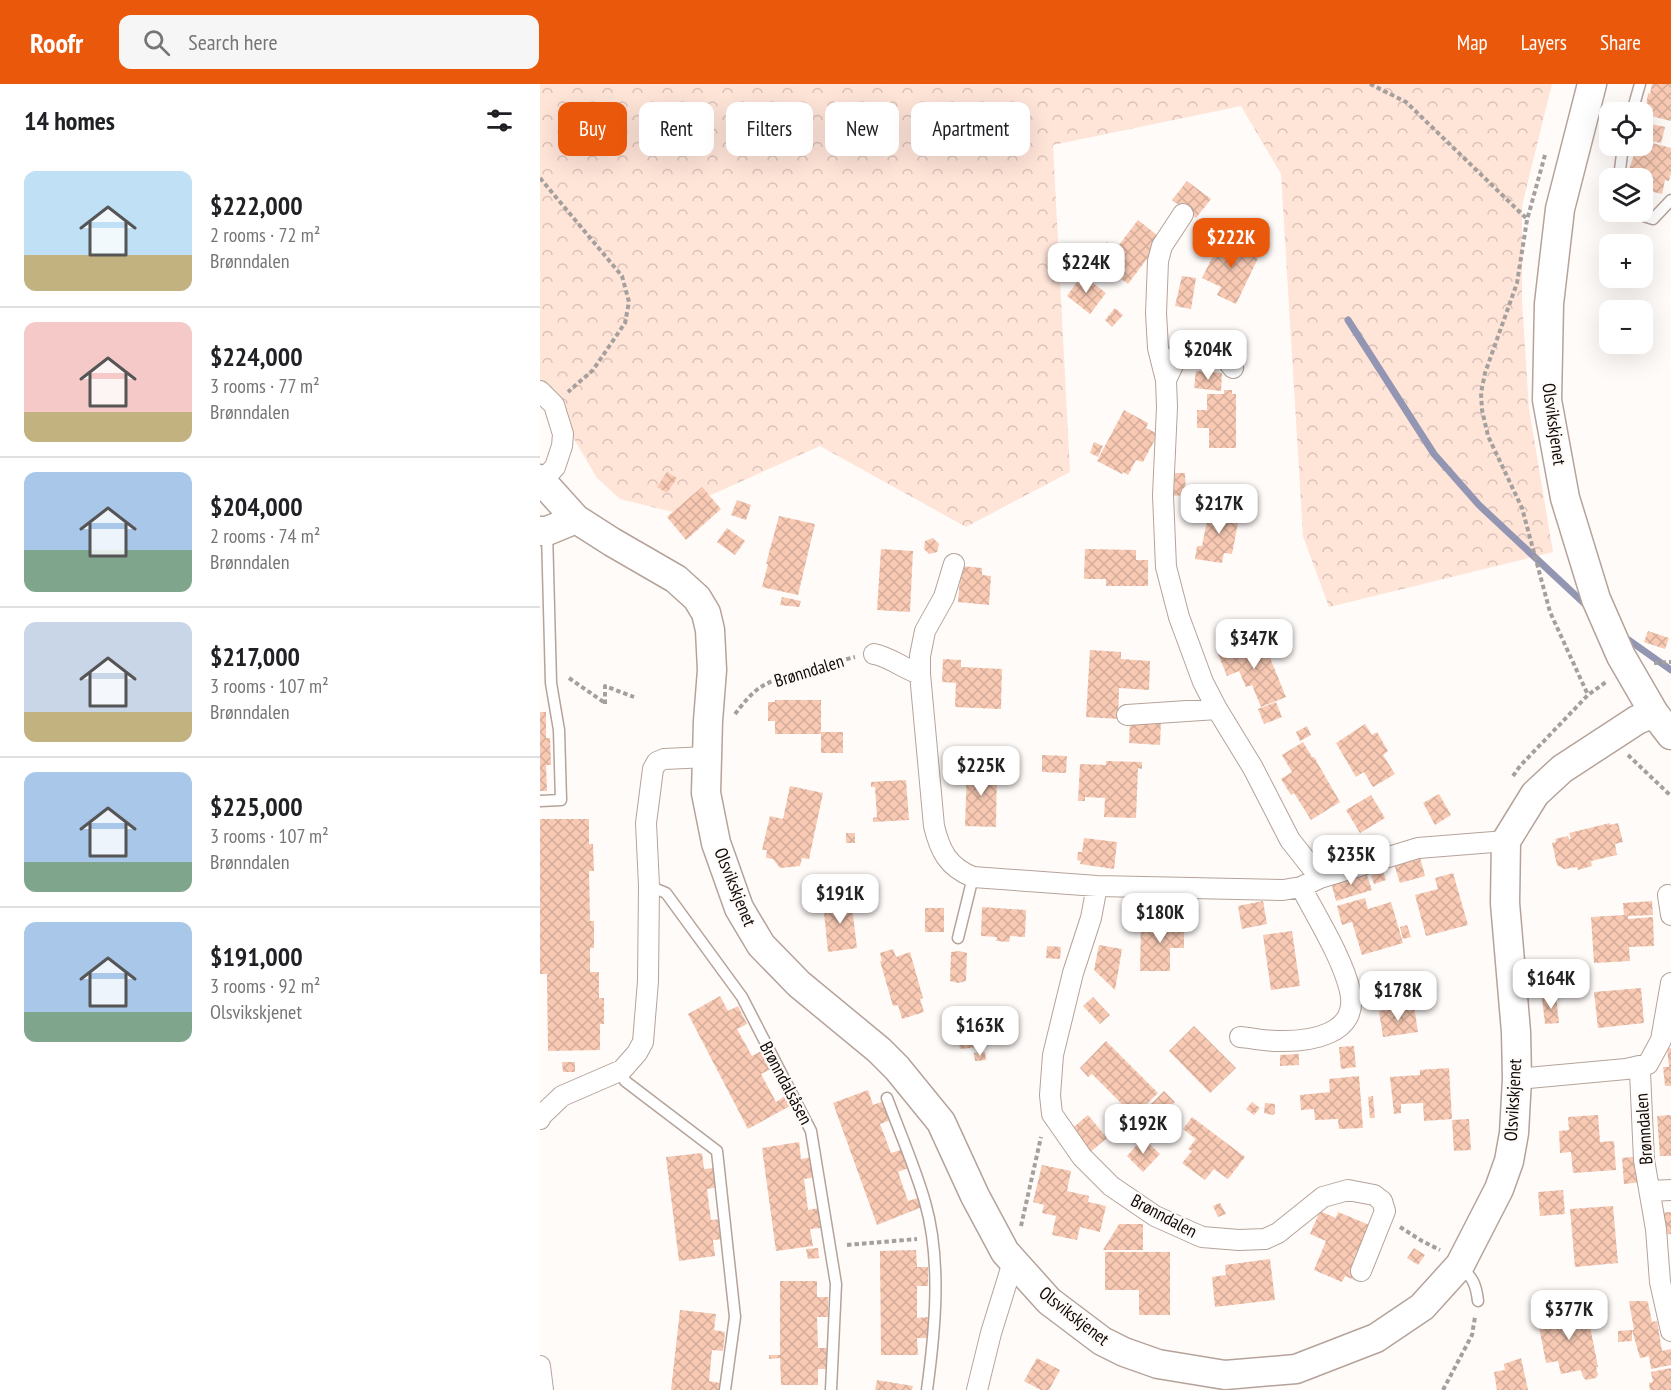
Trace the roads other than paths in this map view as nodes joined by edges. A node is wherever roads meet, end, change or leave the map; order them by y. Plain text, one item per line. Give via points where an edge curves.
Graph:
1 (1592, 84) edge
2 (1640, 84) edge
3 (1635, 102) edge
4 (1671, 200) edge
5 (1183, 214) dead end
6 (1653, 219) edge
7 (1233, 368) dead end
8 (1166, 380) junction
9 (540, 391) edge
10 (541, 480) edge
11 (576, 519) junction
12 (543, 531) edge
13 (954, 564) dead end
14 (874, 654) road end
15 (920, 674) junction
16 (1217, 709) junction
17 (1654, 713) junction
18 (1127, 715) dead end
19 (1671, 735) edge
20 (707, 757) junction
21 (540, 801) edge
22 (1506, 841) junction
23 (973, 877) junction
24 (1320, 878) junction
25 (649, 886) junction
26 (1097, 886) junction
27 (1301, 887) junction
28 (1668, 895) dead end
29 (1671, 915) edge
30 (958, 938) dead end
31 (1671, 983) edge
32 (1240, 1037) dead end
33 (1637, 1067) junction
34 (622, 1070) junction
35 (1517, 1079) junction
36 (887, 1098) dead end
37 (540, 1119) edge
38 (1671, 1190) edge
39 (1650, 1191) junction
40 (1013, 1262) junction
41 (1460, 1266) junction
42 (1361, 1271) dead end
43 (1478, 1302) road end
44 (1671, 1331) edge
45 (540, 1366) edge
46 (543, 1390) edge
47 (725, 1390) edge
48 (831, 1390) edge
49 (927, 1390) edge
50 (977, 1390) edge

1 - 17 main road, Olsvikskjenet via 1560,209 1550,304 1547,400 1565,498 1596,599 1621,656
2 - 3 lane
4 - 6 lane
5 - 8 street via 1162,246 1158,261 1158,348
7 - 8 street via 1226,356 1195,349 1179,352
8 - 16 street via 1163,495 1166,567 1179,617
9 - 10 street via 554,405 563,434 555,467
10 - 11 main road, Olsvikskjenet
11 - 12 main road
11 - 20 main road, Olsvikskjenet via 676,579 697,598 706,613 712,670
12 - 21 lane via 551,682 560,730 561,800
13 - 15 street via 944,597 925,631
14 - 15 street
15 - 23 street via 939,846 960,872
16 - 18 street
16 - 24 street via 1290,840
17 - 19 main road, Olsvikskjenet
17 - 22 main road, Olsvikskjenet via 1562,769 1535,794
20 - 25 street via 664,759 653,769 646,823
20 - 40 main road, Olsvikskjenet via 706,793 716,843 748,925 761,945 799,984 897,1068 941,1122 975,1196
22 - 24 street via 1418,848
22 - 35 main road, Olsvikskjenet via 1504,903
23 - 26 street
23 - 30 lane
24 - 27 street
25 - 34 street via 643,1042
25 - 48 lane, Brønndalsåsen via 666,893 742,997 812,1131 836,1284
26 - 27 street via 1283,890
26 - 42 street, Brønndalen via 1053,1054 1052,1114 1082,1157 1112,1186 1155,1216 1202,1237 1266,1239 1323,1197 1348,1190 1374,1195 1382,1201 1385,1211
27 - 32 street via 1344,971 1351,993 1349,1013 1339,1029 1324,1036 1277,1041
28 - 29 street
31 - 33 street, Brønndalen via 1661,1040 1648,1064
33 - 35 street, Brønndalen
33 - 39 street, Brønndalen
34 - 37 street via 562,1096
34 - 47 lane via 625,1081 717,1151 735,1317
35 - 41 main road, Olsvikskjenet via 1509,1161 1499,1190
36 - 49 lane via 926,1203 933,1238 934,1334
38 - 39 street, Brønndalen
39 - 44 street, Brønndalen via 1660,1282
40 - 41 main road, Olsvikskjenet via 1049,1301 1102,1341 1158,1364 1225,1376 1296,1369 1376,1338 1422,1307
40 - 50 street
41 - 43 lane via 1476,1286
45 - 46 street

